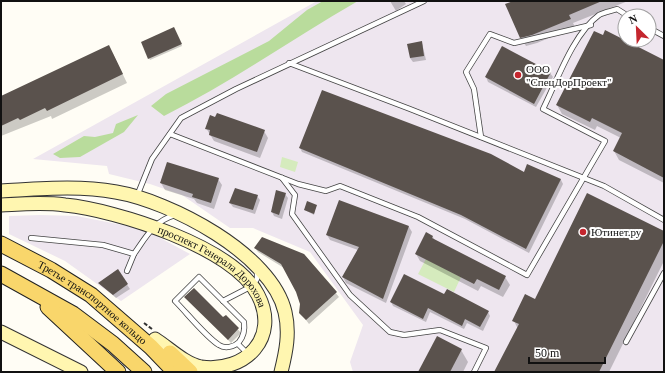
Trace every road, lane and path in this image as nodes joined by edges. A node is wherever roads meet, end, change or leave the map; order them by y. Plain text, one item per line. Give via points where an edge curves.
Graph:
1 (424, 1) edge
2 (617, 10) edge
3 (591, 24) junction
4 (289, 63) junction
5 (170, 134) junction
6 (481, 137) junction
7 (282, 178) junction
8 (585, 179) junction
9 (1, 192) edge
10 (137, 196) junction
11 (1, 206) edge
12 (186, 218) junction
13 (664, 220) edge
14 (154, 226) junction
15 (31, 238) dead end
16 (1, 244) edge
17 (134, 254) junction
18 (257, 266) junction
19 (127, 271) dead end
20 (1, 274) edge
21 (664, 274) edge
22 (25, 286) junction
23 (252, 286) junction
24 (91, 295) junction
25 (223, 301) junction
26 (1, 332) edge
27 (155, 339) junction
28 (626, 342) dead end
29 (238, 344) junction
30 (251, 356) junction
31 (81, 372) edge
32 (118, 372) edge
33 (144, 372) edge
34 (175, 372) edge
35 (190, 372) edge
36 (281, 372) edge
37 (474, 372) edge

1 - 4 lane
2 - 3 lane via 600,14
3 - 6 lane via 514,43 490,34 466,72 474,89
3 - 8 lane via 576,40 542,109 605,140
4 - 5 lane via 181,118
4 - 6 lane
5 - 7 lane
5 - 10 lane via 152,159
6 - 8 lane
7 - 8 lane via 326,191 340,186 418,216 527,275
7 - 37 lane via 295,195 292,214 350,295 390,332 404,335 440,330 486,348
8 - 13 lane via 604,186
9 - 10 main road, проспект Генерала Дорохова via 42,188 86,189
10 - 12 main road, проспект Генерала Дорохова
11 - 14 main road, проспект Генерала Дорохова via 33,203 65,205 118,215
12 - 14 lane via 174,215
12 - 18 main road, проспект Генерала Дорохова via 222,237
14 - 17 lane
14 - 23 main road, проспект Генерала Дорохова via 210,253 234,269
15 - 17 lane via 103,245
16 - 24 main road, Третье транспортное кольцо via 51,270
17 - 19 lane
18 - 23 lane via 257,279
18 - 36 main road, проспект Генерала Дорохова via 269,278 285,310 288,341
20 - 22 main road, Третье транспортное кольцо
21 - 28 lane
22 - 32 main road
22 - 33 main road, Третье транспортное кольцо via 73,314 113,344
23 - 25 lane
23 - 30 main road, проспект Генерала Дорохова via 263,305 265,321 262,337
24 - 27 main road
24 - 34 main road, Третье транспортное кольцо via 151,347
25 - 29 lane via 244,322 245,330
25 - 29 lane via 199,277 175,301 220,346 232,347
26 - 31 main road
27 - 30 main road via 200,367 222,369 244,362
27 - 35 main road
29 - 30 lane

